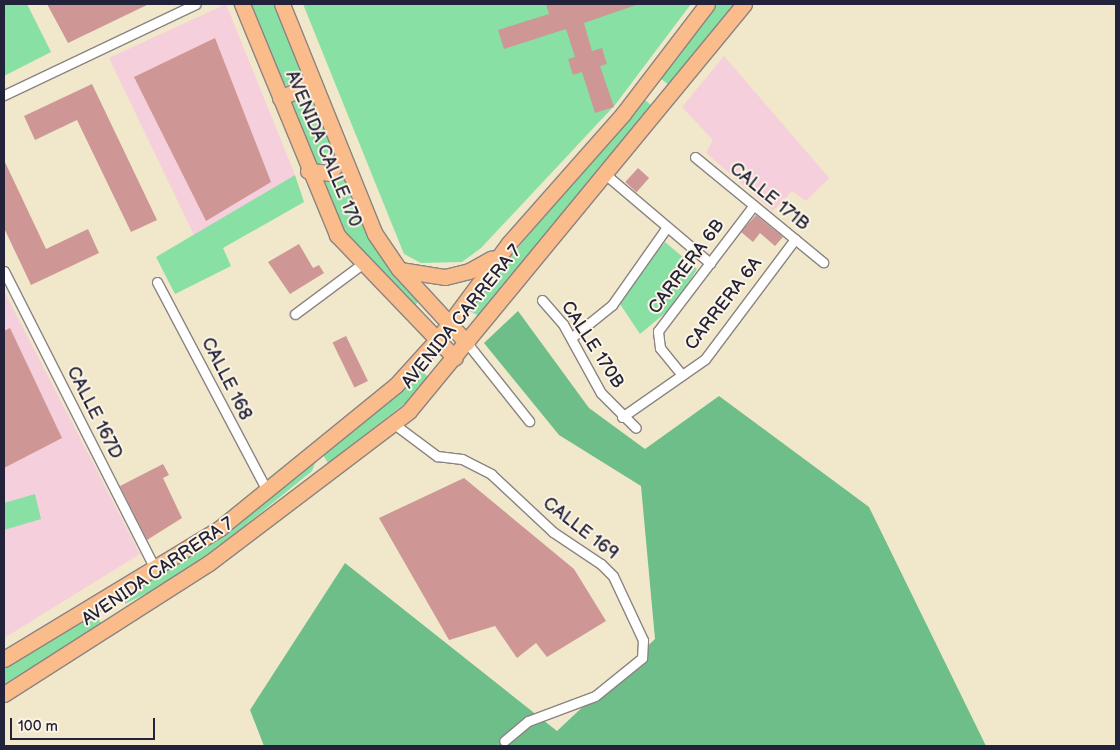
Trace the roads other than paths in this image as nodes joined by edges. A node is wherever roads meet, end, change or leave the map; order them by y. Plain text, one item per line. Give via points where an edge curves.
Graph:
1 (196, 4) edge
2 (242, 4) edge
3 (282, 4) edge
4 (707, 4) edge
5 (744, 4) edge
6 (314, 83) junction
7 (646, 86) junction
8 (4, 95) edge
9 (280, 98) junction
10 (665, 100) junction
11 (695, 157) dead end
12 (342, 158) junction
13 (308, 171) junction
14 (605, 174) junction
15 (754, 205) junction
16 (667, 226) junction
17 (796, 239) junction
18 (500, 254) junction
19 (823, 262) dead end
20 (710, 263) junction
21 (362, 264) junction
22 (399, 269) junction
23 (4, 271) edge
24 (157, 282) dead end
25 (542, 300) dead end
26 (296, 314) dead end
27 (449, 323) junction
28 (571, 338) junction
29 (437, 340) junction
30 (467, 343) junction
31 (455, 358) junction
32 (682, 375) junction
33 (622, 417) junction
34 (529, 421) dead end
35 (394, 424) junction
36 (636, 428) dead end
37 (311, 456) junction
38 (322, 477) junction
39 (267, 491) junction
40 (155, 569) junction
41 (107, 598) junction
42 (121, 622) junction
43 (4, 659) edge
44 (4, 694) edge
45 (504, 741) dead end

1 - 8 street
2 - 9 main road, AVENIDA CALLE 170
3 - 6 main road, AVENIDA CALLE 170
4 - 7 main road, AVENIDA CARRERA 7
5 - 10 main road, AVENIDA CARRERA 7
6 - 9 main road
6 - 12 main road, AVENIDA CALLE 170
7 - 10 main road
7 - 18 main road, AVENIDA CARRERA 7
9 - 13 main road, AVENIDA CALLE 170
10 - 14 main road, AVENIDA CARRERA 7
11 - 15 street, CALLE 171B
12 - 13 main road via 329,173
12 - 22 main road, AVENIDA CALLE 170 via 367,219
13 - 21 main road, AVENIDA CALLE 170 via 333,228
14 - 16 street
14 - 30 main road, AVENIDA CARRERA 7
15 - 17 street, CALLE 171B
15 - 20 street, CARRERA 6B
16 - 20 street
16 - 28 street via 612,306
17 - 19 street, CALLE 171B
17 - 32 street, CARRERA 6A via 704,359
18 - 22 main road via 457,275 425,276
18 - 27 main road, AVENIDA CARRERA 7
20 - 32 street, CARRERA 6B via 658,332 660,348
21 - 26 street
21 - 29 main road, AVENIDA CALLE 170
22 - 27 main road, AVENIDA CALLE 170
23 - 40 street, CALLE 167D
24 - 39 street, CALLE 168
25 - 28 street, CALLE 170B
27 - 29 main road, AVENIDA CARRERA 7
27 - 30 main road, AVENIDA CALLE 170
28 - 33 street, CALLE 170B via 601,393
29 - 31 main road, AVENIDA CALLE 170
29 - 37 main road, AVENIDA CARRERA 7 via 396,385
30 - 31 main road, AVENIDA CARRERA 7
30 - 34 street
31 - 35 main road, AVENIDA CARRERA 7
32 - 33 street, CARRERA 6A
33 - 36 street, CALLE 170B
35 - 38 main road, AVENIDA CARRERA 7
35 - 45 street, CALLE 169 via 437,456 462,459 491,474 552,532 600,564 613,576 643,640 642,658 595,696 528,721
37 - 38 main road via 321,461
37 - 39 main road, AVENIDA CARRERA 7
38 - 42 main road, AVENIDA CARRERA 7
39 - 40 main road, AVENIDA CARRERA 7 via 220,528
40 - 41 main road, AVENIDA CARRERA 7
41 - 42 main road
41 - 43 main road, AVENIDA CARRERA 7
42 - 44 main road, AVENIDA CARRERA 7

